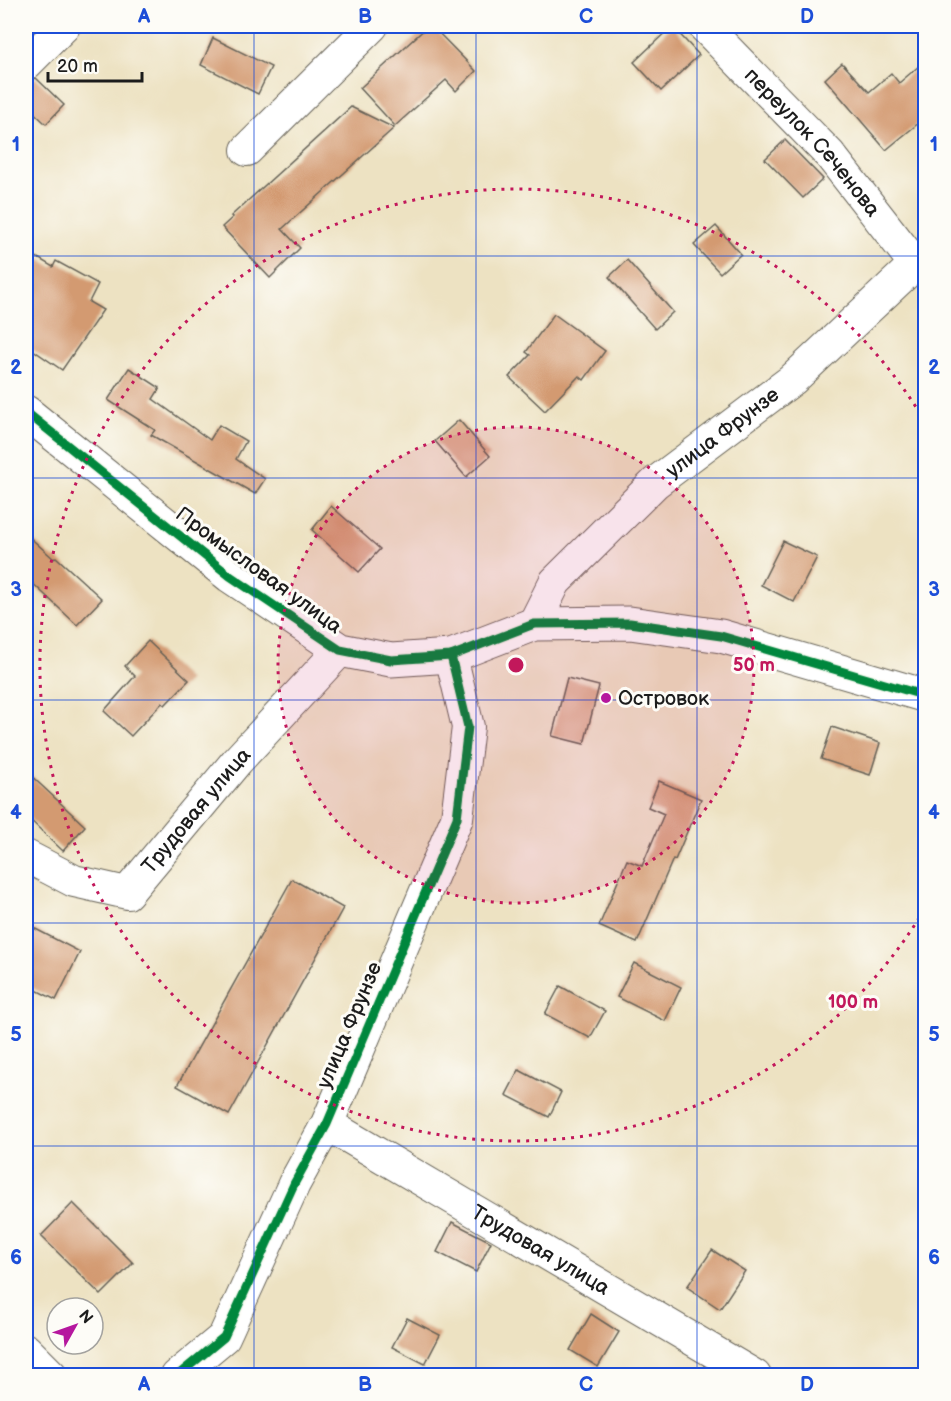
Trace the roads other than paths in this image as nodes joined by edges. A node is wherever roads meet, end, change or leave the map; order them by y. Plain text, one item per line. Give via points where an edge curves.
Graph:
1 (64, 26) edge
2 (372, 26) edge
3 (704, 26) edge
4 (26, 64) edge
5 (247, 150) dead end
6 (920, 259) edge
7 (26, 412) edge
8 (534, 624) junction
9 (340, 650) junction
10 (451, 656) junction
11 (926, 696) edge
12 (26, 856) edge
13 (327, 1124) junction
14 (26, 1350) edge
15 (52, 1376) edge
16 (177, 1376) edge
17 (755, 1376) edge

1 - 4 street
2 - 5 street
3 - 6 street, переулок Сеченова via 830,155
6 - 8 street, улица Фрунзе via 792,380 655,483 555,582
7 - 9 street, Промысловая улица via 230,576
8 - 10 street, Промысловая улица
8 - 11 street, Промысловая улица via 630,623 721,636
9 - 10 street, Промысловая улица via 391,660
9 - 12 street, Трудовая улица via 237,761 127,893 74,881
10 - 13 street, улица Фрунзе via 468,727 457,818
13 - 16 street, улица Фрунзе via 294,1184 224,1336
13 - 17 street, Трудовая улица
14 - 15 street

